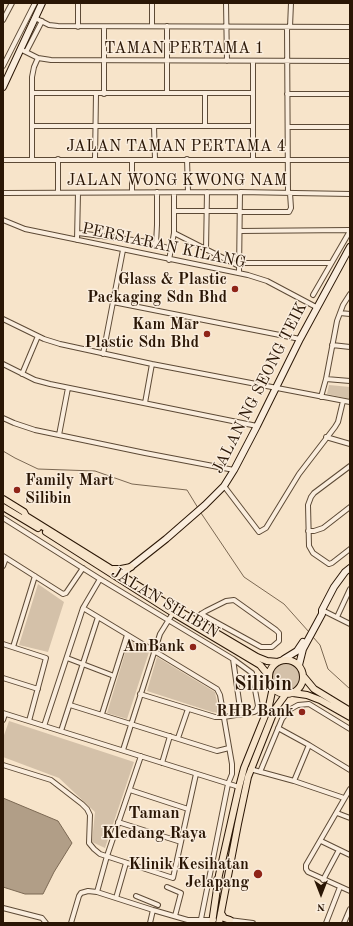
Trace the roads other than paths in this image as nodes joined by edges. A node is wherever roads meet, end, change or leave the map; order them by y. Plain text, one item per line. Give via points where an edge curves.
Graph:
1 (12, 3) edge
2 (35, 3) edge
3 (42, 3) edge
4 (78, 3) edge
5 (152, 3) edge
6 (226, 3) edge
7 (291, 3) edge
8 (35, 18) junction
9 (3, 20) edge
10 (42, 21) junction
11 (78, 26) junction
12 (152, 26) junction
13 (167, 26) junction
14 (227, 26) junction
15 (289, 26) junction
16 (104, 27) junction
17 (350, 27) edge
18 (20, 50) junction
19 (26, 52) junction
20 (38, 58) junction
21 (104, 60) junction
22 (167, 61) junction
23 (227, 61) junction
24 (253, 61) junction
25 (286, 61) junction
26 (350, 61) edge
27 (3, 66) edge
28 (6, 73) edge
29 (3, 87) edge
30 (32, 93) junction
31 (167, 93) junction
32 (204, 93) junction
33 (253, 93) junction
34 (96, 94) junction
35 (104, 94) junction
36 (287, 94) junction
37 (350, 94) edge
38 (32, 126) junction
39 (96, 126) junction
40 (154, 126) junction
41 (205, 126) junction
42 (253, 126) junction
43 (288, 126) junction
44 (350, 127) edge
45 (95, 159) junction
46 (155, 159) junction
47 (187, 159) junction
48 (253, 159) junction
49 (287, 159) junction
50 (3, 160) edge
51 (32, 160) junction
52 (58, 160) junction
53 (132, 160) junction
54 (350, 160) edge
55 (132, 192) junction
56 (157, 192) junction
57 (188, 192) junction
58 (207, 192) junction
59 (240, 192) junction
60 (3, 193) edge
61 (58, 193) junction
62 (78, 193) junction
63 (174, 193) junction
64 (289, 193) junction
65 (350, 194) edge
66 (174, 211) junction
67 (207, 211) junction
68 (240, 212) junction
69 (3, 220) edge
70 (350, 230) edge
71 (240, 231) junction
72 (78, 233) junction
73 (174, 233) junction
74 (77, 240) junction
75 (156, 244) junction
76 (350, 247) edge
77 (171, 249) junction
78 (123, 250) junction
79 (206, 250) junction
80 (169, 260) junction
81 (331, 263) junction
82 (239, 264) junction
83 (239, 273) junction
84 (350, 294) edge
85 (313, 295) dead end
86 (113, 302) junction
87 (316, 307) junction
88 (340, 313) junction
89 (350, 314) edge
90 (3, 319) edge
91 (38, 336) junction
92 (300, 339) junction
93 (332, 346) junction
94 (350, 347) edge
95 (103, 354) junction
96 (3, 364) edge
97 (152, 364) junction
98 (22, 374) junction
99 (326, 379) junction
100 (350, 381) edge
101 (68, 388) junction
102 (276, 388) junction
103 (321, 396) junction
104 (343, 401) junction
105 (350, 402) edge
106 (145, 403) junction
107 (3, 418) edge
108 (257, 426) junction
109 (59, 435) junction
110 (326, 437) junction
111 (350, 444) edge
112 (350, 466) edge
113 (234, 470) junction
114 (224, 486) junction
115 (3, 499) edge
116 (3, 503) edge
117 (3, 507) edge
118 (350, 508) edge
119 (26, 516) junction
120 (3, 518) edge
121 (308, 531) junction
122 (350, 550) edge
123 (4, 557) edge
124 (3, 566) edge
125 (131, 567) junction
126 (83, 568) junction
127 (350, 568) edge
128 (112, 569) junction
129 (122, 575) junction
130 (35, 576) junction
131 (100, 579) junction
132 (128, 582) junction
133 (350, 589) edge
134 (169, 605) junction
135 (83, 608) junction
136 (322, 610) junction
137 (173, 614) junction
138 (98, 617) junction
139 (337, 617) junction
140 (198, 619) junction
141 (169, 620) junction
142 (350, 624) edge
143 (201, 630) junction
144 (127, 635) junction
145 (3, 644) edge
146 (304, 644) junction
147 (13, 647) junction
148 (154, 651) junction
149 (67, 658) junction
150 (233, 659) junction
151 (281, 661) junction
152 (83, 664) junction
153 (299, 665) junction
154 (114, 676) junction
155 (269, 676) junction
156 (304, 677) junction
157 (3, 678) edge
158 (272, 687) junction
159 (38, 688) junction
160 (140, 694) junction
161 (289, 694) junction
162 (70, 705) junction
163 (188, 709) junction
164 (350, 711) edge
165 (4, 714) edge
166 (102, 714) junction
167 (241, 715) junction
168 (224, 717) junction
169 (350, 717) edge
170 (3, 720) edge
171 (29, 721) junction
172 (131, 724) junction
173 (44, 726) junction
174 (278, 728) junction
175 (350, 729) edge
176 (61, 731) junction
177 (170, 736) junction
178 (178, 738) junction
179 (309, 745) junction
180 (229, 748) junction
181 (123, 750) junction
182 (141, 756) junction
183 (162, 763) junction
184 (3, 765) edge
185 (250, 769) junction
186 (350, 770) edge
187 (260, 772) junction
188 (196, 774) junction
189 (294, 781) junction
190 (228, 784) junction
191 (239, 787) junction
192 (350, 789) edge
193 (130, 790) junction
194 (344, 798) junction
195 (188, 808) junction
196 (337, 812) junction
197 (350, 818) edge
198 (118, 822) junction
199 (181, 842) junction
200 (321, 842) junction
201 (339, 850) junction
202 (350, 855) edge
203 (107, 856) junction
204 (126, 863) junction
205 (219, 875) junction
206 (323, 880) junction
207 (207, 886) junction
208 (167, 887) dead end
209 (340, 887) junction
210 (350, 891) edge
211 (97, 892) junction
212 (136, 896) dead end
213 (116, 898) junction
214 (3, 908) edge
215 (350, 909) edge
216 (152, 910) junction
217 (175, 916) junction
218 (220, 919) edge
219 (230, 920) joint
220 (188, 921) edge
221 (200, 921) edge
222 (212, 921) edge
223 (46, 923) edge
224 (71, 923) edge
225 (150, 923) edge
226 (253, 923) edge
227 (326, 923) edge
228 (344, 923) edge

1 - 9 street
2 - 27 street
3 - 8 main road
4 - 11 street
5 - 12 street
6 - 14 street
7 - 15 street
8 - 10 street
8 - 18 main road
10 - 11 street via 50,25
10 - 19 street
11 - 16 street
12 - 13 street
12 - 16 street
13 - 14 street
13 - 22 street
14 - 15 street
14 - 23 street
15 - 17 street
15 - 25 street
16 - 21 street
18 - 19 street, TAMAN PERTAMA 1
18 - 28 main road
19 - 20 street, TAMAN PERTAMA 1
20 - 21 street, TAMAN PERTAMA 1
20 - 30 street via 32,72
21 - 22 street, TAMAN PERTAMA 1
21 - 35 street
22 - 23 street, TAMAN PERTAMA 1
22 - 31 street
23 - 24 street, TAMAN PERTAMA 1
24 - 25 street, TAMAN PERTAMA 1
24 - 33 street
25 - 26 street, TAMAN PERTAMA 1
25 - 36 street
28 - 29 main road
30 - 34 street
30 - 38 street
31 - 32 street
31 - 35 street
32 - 33 street
32 - 41 street
33 - 42 street
34 - 35 street
34 - 39 street
36 - 37 street
36 - 43 street
38 - 39 street
38 - 51 street
39 - 40 street
39 - 45 street
40 - 41 street
40 - 46 street
41 - 42 street
42 - 48 street
43 - 44 street
43 - 49 street
45 - 52 street, JALAN TAMAN PERTAMA 4
45 - 53 street, JALAN TAMAN PERTAMA 4
46 - 47 street, JALAN TAMAN PERTAMA 4
46 - 53 street, JALAN TAMAN PERTAMA 4
47 - 48 street, JALAN TAMAN PERTAMA 4
47 - 57 street
48 - 49 street, JALAN TAMAN PERTAMA 4
49 - 54 street, JALAN TAMAN PERTAMA 4
49 - 64 street
50 - 51 street, JALAN TAMAN PERTAMA 4
51 - 52 street, JALAN TAMAN PERTAMA 4
52 - 61 street
53 - 55 street
55 - 56 street, JALAN WONG KWONG NAM
55 - 62 street, JALAN WONG KWONG NAM
56 - 63 street, JALAN WONG KWONG NAM
56 - 75 street
57 - 58 street, JALAN WONG KWONG NAM
57 - 63 street, JALAN WONG KWONG NAM
58 - 59 street, JALAN WONG KWONG NAM
58 - 67 street
59 - 64 street, JALAN WONG KWONG NAM
59 - 68 street
60 - 61 street, JALAN WONG KWONG NAM
61 - 62 street, JALAN WONG KWONG NAM
62 - 72 street
63 - 66 street
64 - 65 street, JALAN WONG KWONG NAM
64 - 68 street via 289,212
66 - 67 street
66 - 73 street
67 - 68 street
67 - 79 street
68 - 71 street
69 - 74 street, PERSIARAN KILANG via 25,229
70 - 71 street
70 - 81 street
71 - 82 street
72 - 74 street
72 - 75 street
73 - 77 street
73 - 79 street
74 - 78 street, PERSIARAN KILANG
75 - 77 street
76 - 87 main road, JALAN NG SEONG TEIK
77 - 80 street
78 - 80 street, PERSIARAN KILANG
78 - 86 street
79 - 82 street
80 - 83 street, PERSIARAN KILANG
81 - 82 street
81 - 85 street
82 - 83 street
83 - 87 street, PERSIARAN KILANG via 268,282
84 - 88 street
86 - 92 street
86 - 95 street
87 - 92 main road, JALAN NG SEONG TEIK
88 - 89 street
88 - 93 street
90 - 91 street
91 - 95 street
91 - 98 street
92 - 102 main road, JALAN NG SEONG TEIK
93 - 94 street
93 - 99 street
95 - 97 street
96 - 98 street
97 - 102 street
97 - 106 street
98 - 101 street
99 - 100 street
99 - 103 street
101 - 106 street
101 - 109 street
102 - 103 street
102 - 108 main road, JALAN NG SEONG TEIK
103 - 104 street
104 - 105 street
104 - 110 street via 338,422
106 - 108 street
107 - 109 street via 25,427
108 - 113 main road, JALAN NG SEONG TEIK
109 - 113 street
110 - 111 street
110 - 114 street via 299,474 270,523 259,532
112 - 121 street via 311,497 308,505
113 - 114 main road, JALAN NG SEONG TEIK
114 - 125 main road, JALAN NG SEONG TEIK via 192,517
115 - 119 main road, JALAN SILIBIN via 24,512
116 - 119 main road
117 - 132 main road, JALAN SILIBIN
118 - 121 street via 323,528
119 - 128 main road, JALAN SILIBIN
120 - 126 street, JALAN SILIBIN
121 - 122 street via 310,550 325,563 332,563
123 - 124 street
123 - 130 street
125 - 128 main road
125 - 129 main road, JALAN NG SEONG TEIK
125 - 132 main road
126 - 130 street via 63,594
126 - 131 street, JALAN SILIBIN
127 - 136 main road via 334,587
128 - 129 main road, JALAN SILIBIN
129 - 132 main road via 122,579
130 - 147 street
131 - 135 street
131 - 141 street, JALAN SILIBIN
132 - 134 main road, JALAN SILIBIN
132 - 137 main road, JALAN SILIBIN
133 - 139 street
134 - 137 main road via 174,610
134 - 140 main road, JALAN SILIBIN
135 - 138 street
135 - 149 street
136 - 139 street
136 - 146 main road
137 - 140 main road via 179,613 189,619
137 - 141 street
137 - 143 main road, JALAN SILIBIN
138 - 144 street
138 - 152 street
139 - 142 street
140 - 140 street via 261,647 272,647 279,641 276,630 234,600 226,601
140 - 143 main road
140 - 151 main road, JALAN SILIBIN via 262,660
141 - 148 street via 160,634
141 - 150 street, JALAN SILIBIN
143 - 155 main road, JALAN SILIBIN via 260,665
144 - 148 street
144 - 154 street
145 - 147 street
146 - 151 main road
146 - 153 main road
147 - 159 street via 46,658
148 - 160 street
148 - 168 street via 217,689
149 - 152 street
149 - 173 street
150 - 167 street
150 - 167 street, JALAN SILIBIN via 252,673 258,703 256,711
151 - 153 main road via 292,660
151 - 155 main road via 271,668
152 - 154 street
152 - 162 street
153 - 156 main road
154 - 166 street
155 - 158 main road
156 - 161 main road via 301,686
156 - 164 main road via 314,689
157 - 159 street
158 - 161 main road via 278,692
158 - 191 main road via 269,706
159 - 171 street
160 - 163 street, JALAN SILIBIN
160 - 172 street
161 - 169 main road via 307,695
161 - 185 main road via 275,710
162 - 166 street
162 - 176 street
163 - 168 street, JALAN SILIBIN
163 - 178 street
165 - 170 street
165 - 171 street
166 - 172 street
167 - 168 street, JALAN SILIBIN
168 - 180 street
171 - 173 street
172 - 177 street
172 - 181 street
173 - 176 street
174 - 175 street via 289,710 298,705 309,704
174 - 179 street
174 - 187 street
176 - 181 street
177 - 178 street
177 - 183 street
178 - 180 street via 217,751
179 - 186 street
179 - 189 street
180 - 190 street via 232,769
181 - 182 street
182 - 183 street
182 - 193 street
183 - 188 street
184 - 203 street via 51,780 76,798 90,815 89,843 100,854
185 - 187 street
185 - 218 main road
187 - 189 street
188 - 190 street
188 - 195 street
189 - 194 street
190 - 191 street
190 - 207 street
191 - 205 main road
192 - 194 street
193 - 195 street
193 - 198 street
194 - 196 street
195 - 199 street
196 - 197 street
196 - 200 street
198 - 199 street
198 - 203 street
199 - 204 street via 173,878
200 - 201 street
200 - 206 street via 306,869
201 - 202 street
201 - 206 street
203 - 204 street
203 - 211 street
204 - 213 street
205 - 207 street via 213,884
205 - 222 main road
206 - 209 street
207 - 221 street
208 - 217 street via 181,893
209 - 210 street
209 - 227 street
211 - 213 street
211 - 224 street via 88,890 81,893
212 - 216 street via 156,904
213 - 216 street
214 - 223 street via 42,918
215 - 228 street
216 - 217 street
216 - 225 street
217 - 220 street
218 - 219 main road
218 - 222 street
219 - 226 street
220 - 221 street
221 - 222 street

